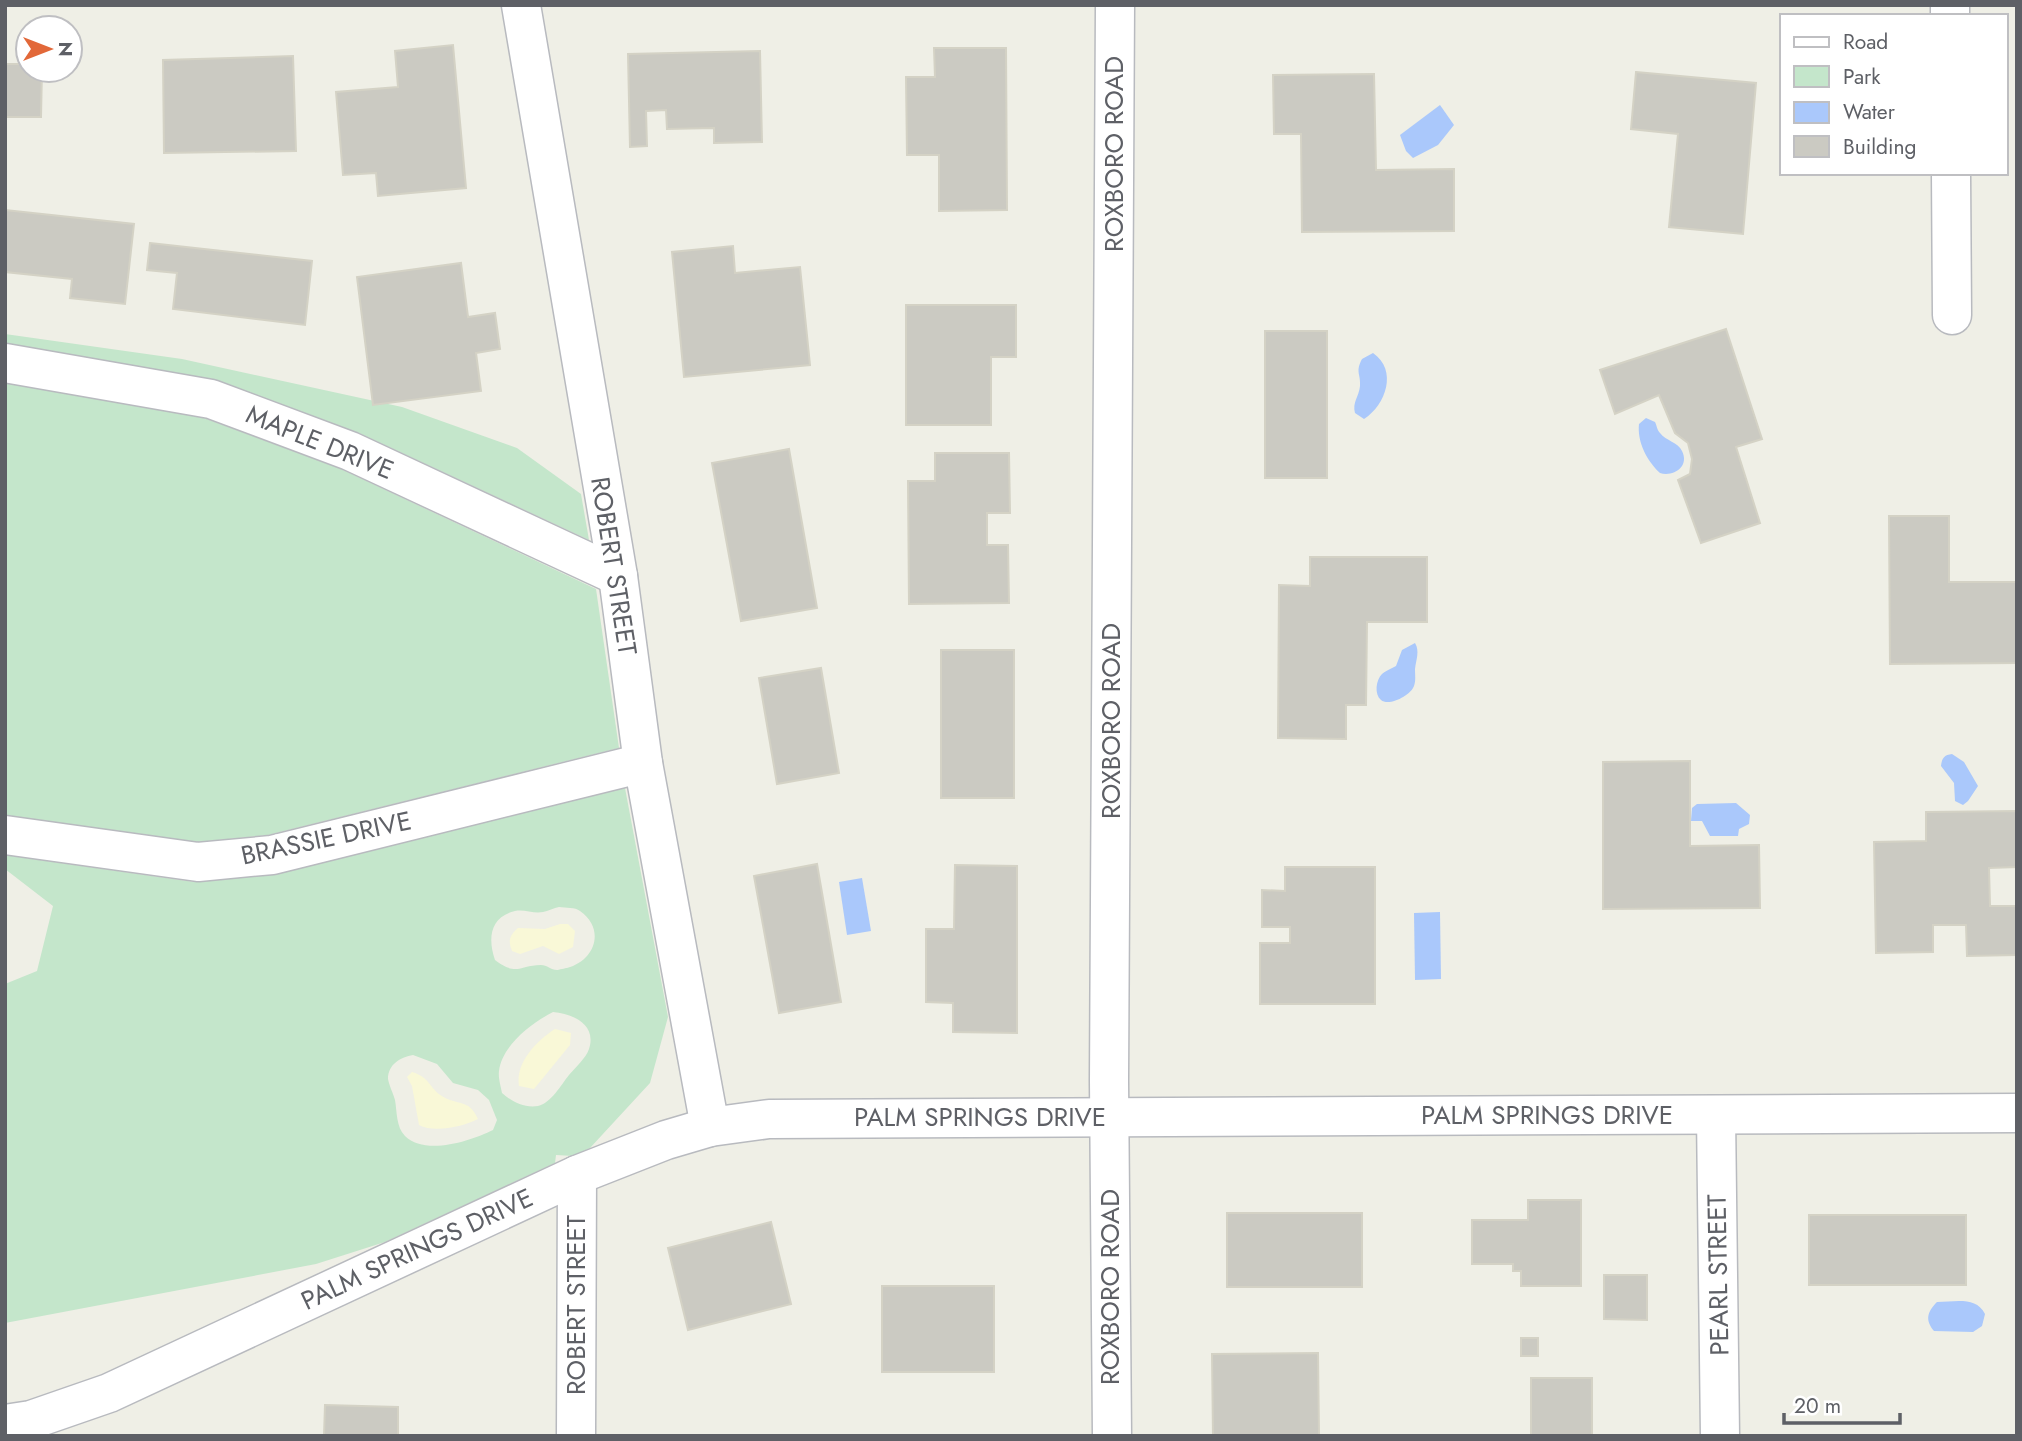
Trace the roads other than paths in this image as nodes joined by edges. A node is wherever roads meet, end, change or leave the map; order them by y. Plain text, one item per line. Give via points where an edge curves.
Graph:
1 (521, 5) edge
2 (1115, 5) edge
3 (1951, 175) edge
4 (1952, 315) dead end
5 (5, 363) edge
6 (618, 576) junction
7 (643, 763) junction
8 (5, 835) edge
9 (2017, 1113) edge
10 (1716, 1115) junction
11 (1109, 1116) junction
12 (710, 1127) junction
13 (577, 1175) junction
14 (23, 1427) edge
15 (576, 1436) edge
16 (1112, 1436) edge
17 (1720, 1436) edge

1 - 6 street, ROBERT STREET
2 - 11 street, ROXBORO ROAD
3 - 4 street
5 - 6 street, MAPLE DRIVE via 211,399 350,451
6 - 7 street, ROBERT STREET
7 - 8 street, BRASSIE DRIVE via 272,855 198,862
7 - 12 street, ROBERT STREET
9 - 10 street, PALM SPRINGS DRIVE
10 - 11 street, PALM SPRINGS DRIVE
10 - 17 street, PEARL STREET
11 - 12 street, PALM SPRINGS DRIVE via 769,1119
11 - 16 street, ROXBORO ROAD
12 - 13 street, PALM SPRINGS DRIVE
13 - 14 street, PALM SPRINGS DRIVE via 109,1393
13 - 15 street, ROBERT STREET

